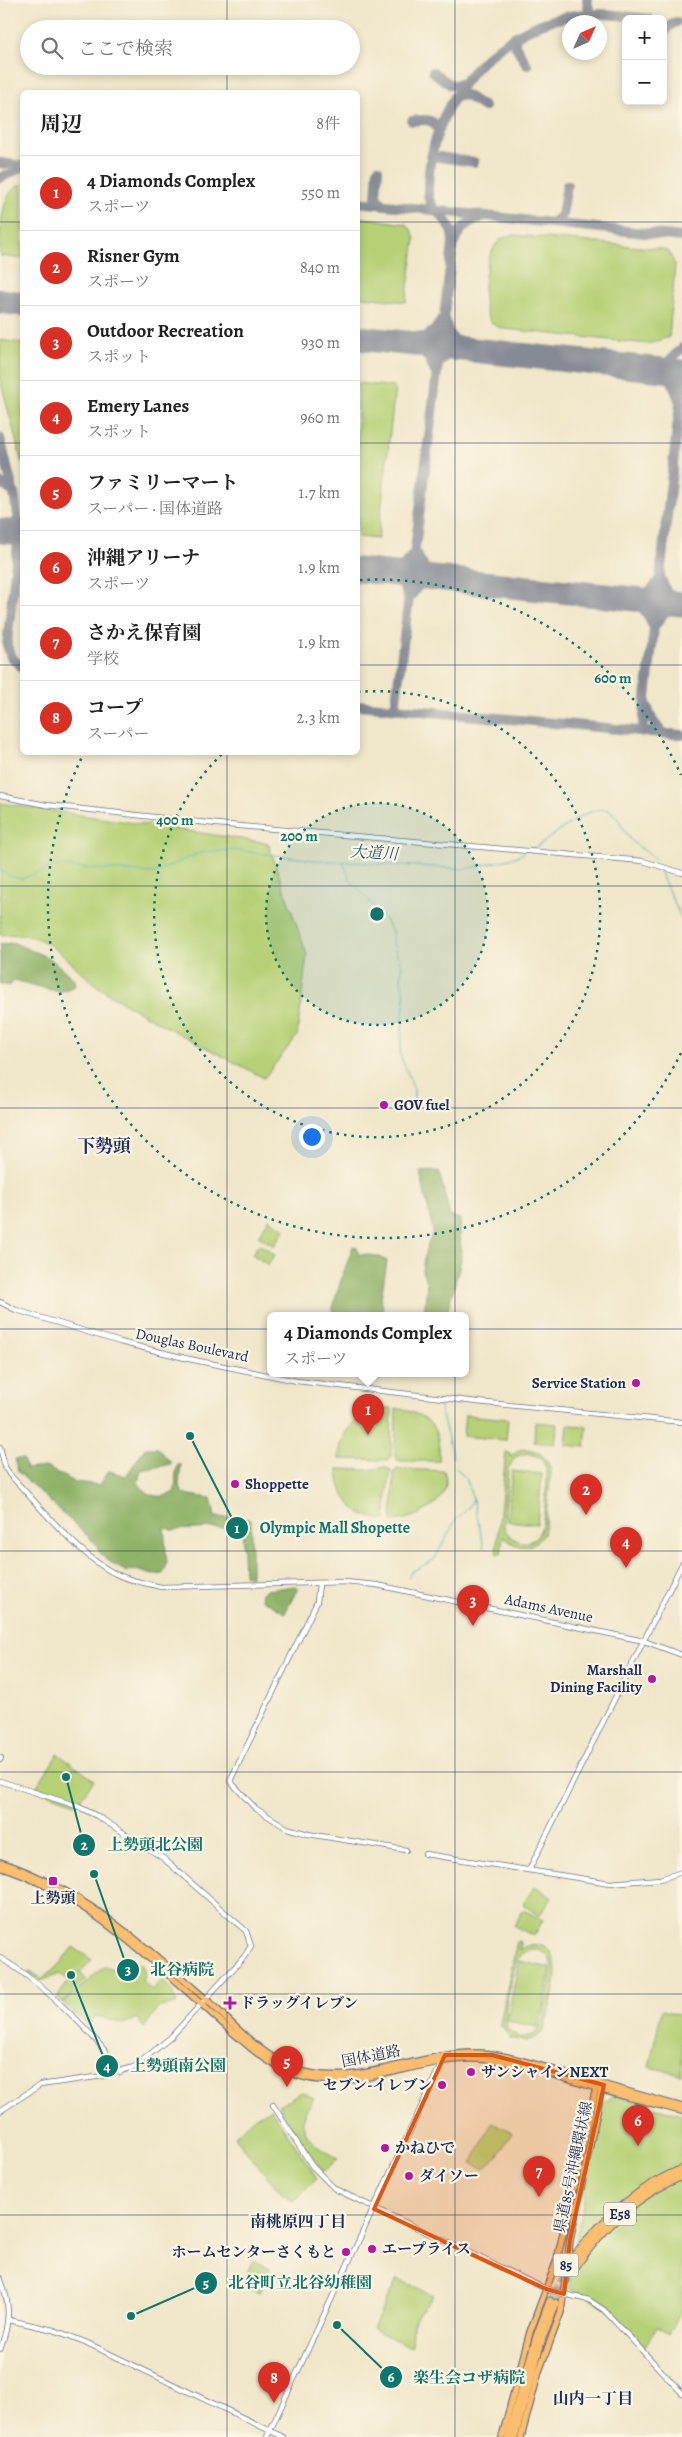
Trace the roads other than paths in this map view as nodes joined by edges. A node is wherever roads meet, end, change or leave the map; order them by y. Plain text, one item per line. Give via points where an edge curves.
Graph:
1 (0, 796) edge
2 (682, 873) edge
3 (0, 1302) edge
4 (267, 1375) edge
5 (277, 1377) edge
6 (682, 1422) edge
7 (0, 1446) edge
8 (682, 1564) edge
9 (319, 1584) junction
10 (644, 1640) junction
11 (682, 1656) edge
12 (0, 1781) edge
13 (406, 1850) dead end
14 (425, 1854) dead end
15 (0, 1862) edge
16 (0, 1868) edge
17 (529, 1870) junction
18 (682, 1872) edge
19 (0, 1958) edge
20 (204, 2002) junction
21 (444, 2058) junction
22 (120, 2073) junction
23 (600, 2087) junction
24 (273, 2105) dead end
25 (682, 2107) edge
26 (0, 2111) edge
27 (682, 2112) edge
28 (682, 2170) edge
29 (682, 2176) edge
30 (374, 2209) junction
31 (575, 2255) tunnel mouth
32 (573, 2270) tunnel mouth
33 (0, 2278) edge
34 (546, 2289) junction
35 (564, 2294) junction
36 (9, 2320) junction
37 (0, 2349) edge
38 (682, 2394) edge
39 (270, 2431) junction
40 (267, 2437) edge
41 (283, 2437) edge
42 (502, 2437) edge
43 (508, 2437) edge
44 (514, 2437) edge
45 (520, 2437) edge

1 - 2 street via 46,805 217,824 643,861
3 - 4 street, Douglas Boulevard via 16,1310 120,1342
5 - 6 street, Douglas Boulevard via 477,1402
7 - 9 street, Adams Avenue via 9,1474 80,1548 115,1574 161,1586
8 - 10 street
9 - 10 street, Adams Avenue via 378,1585
9 - 13 street via 317,1602 230,1781 255,1808 287,1828
10 - 11 street, Adams Avenue
10 - 17 street
12 - 20 street via 77,1806 97,1816 163,1858 246,1931 251,1941 249,1950
14 - 17 street
15 - 20 main road, 国体道路 via 52,1884 98,1911
16 - 20 main road, 国体道路 via 49,1887 95,1914
17 - 18 street via 610,1883 660,1879
19 - 22 street via 96,2039
20 - 21 main road, 国体道路 via 270,2062 308,2078 342,2080
20 - 22 street via 160,2047 134,2067
21 - 23 main road, 国体道路 via 497,2061
21 - 30 street
22 - 26 street via 40,2085
23 - 25 main road
23 - 27 main road
23 - 34 main road, 県道85号沖縄環状線 / 85 via 557,2260
23 - 35 main road, 県道85号沖縄環状線 / 85 via 570,2240
24 - 30 street via 322,2178 340,2193
28 - 31 highway, E58 via 657,2181 628,2200
29 - 32 highway, E58 via 647,2194 617,2217
30 - 34 street
30 - 39 street
33 - 36 street
34 - 35 street, bridge
34 - 42 main road, 県道85号沖縄環状線 / 85 via 530,2332
35 - 38 street via 590,2300 604,2310
35 - 45 main road, 県道85号沖縄環状線 / 85
36 - 37 street
36 - 39 street via 54,2330 85,2342
39 - 40 street
39 - 41 street
43 - 44 highway via 537,2336 553,2302

